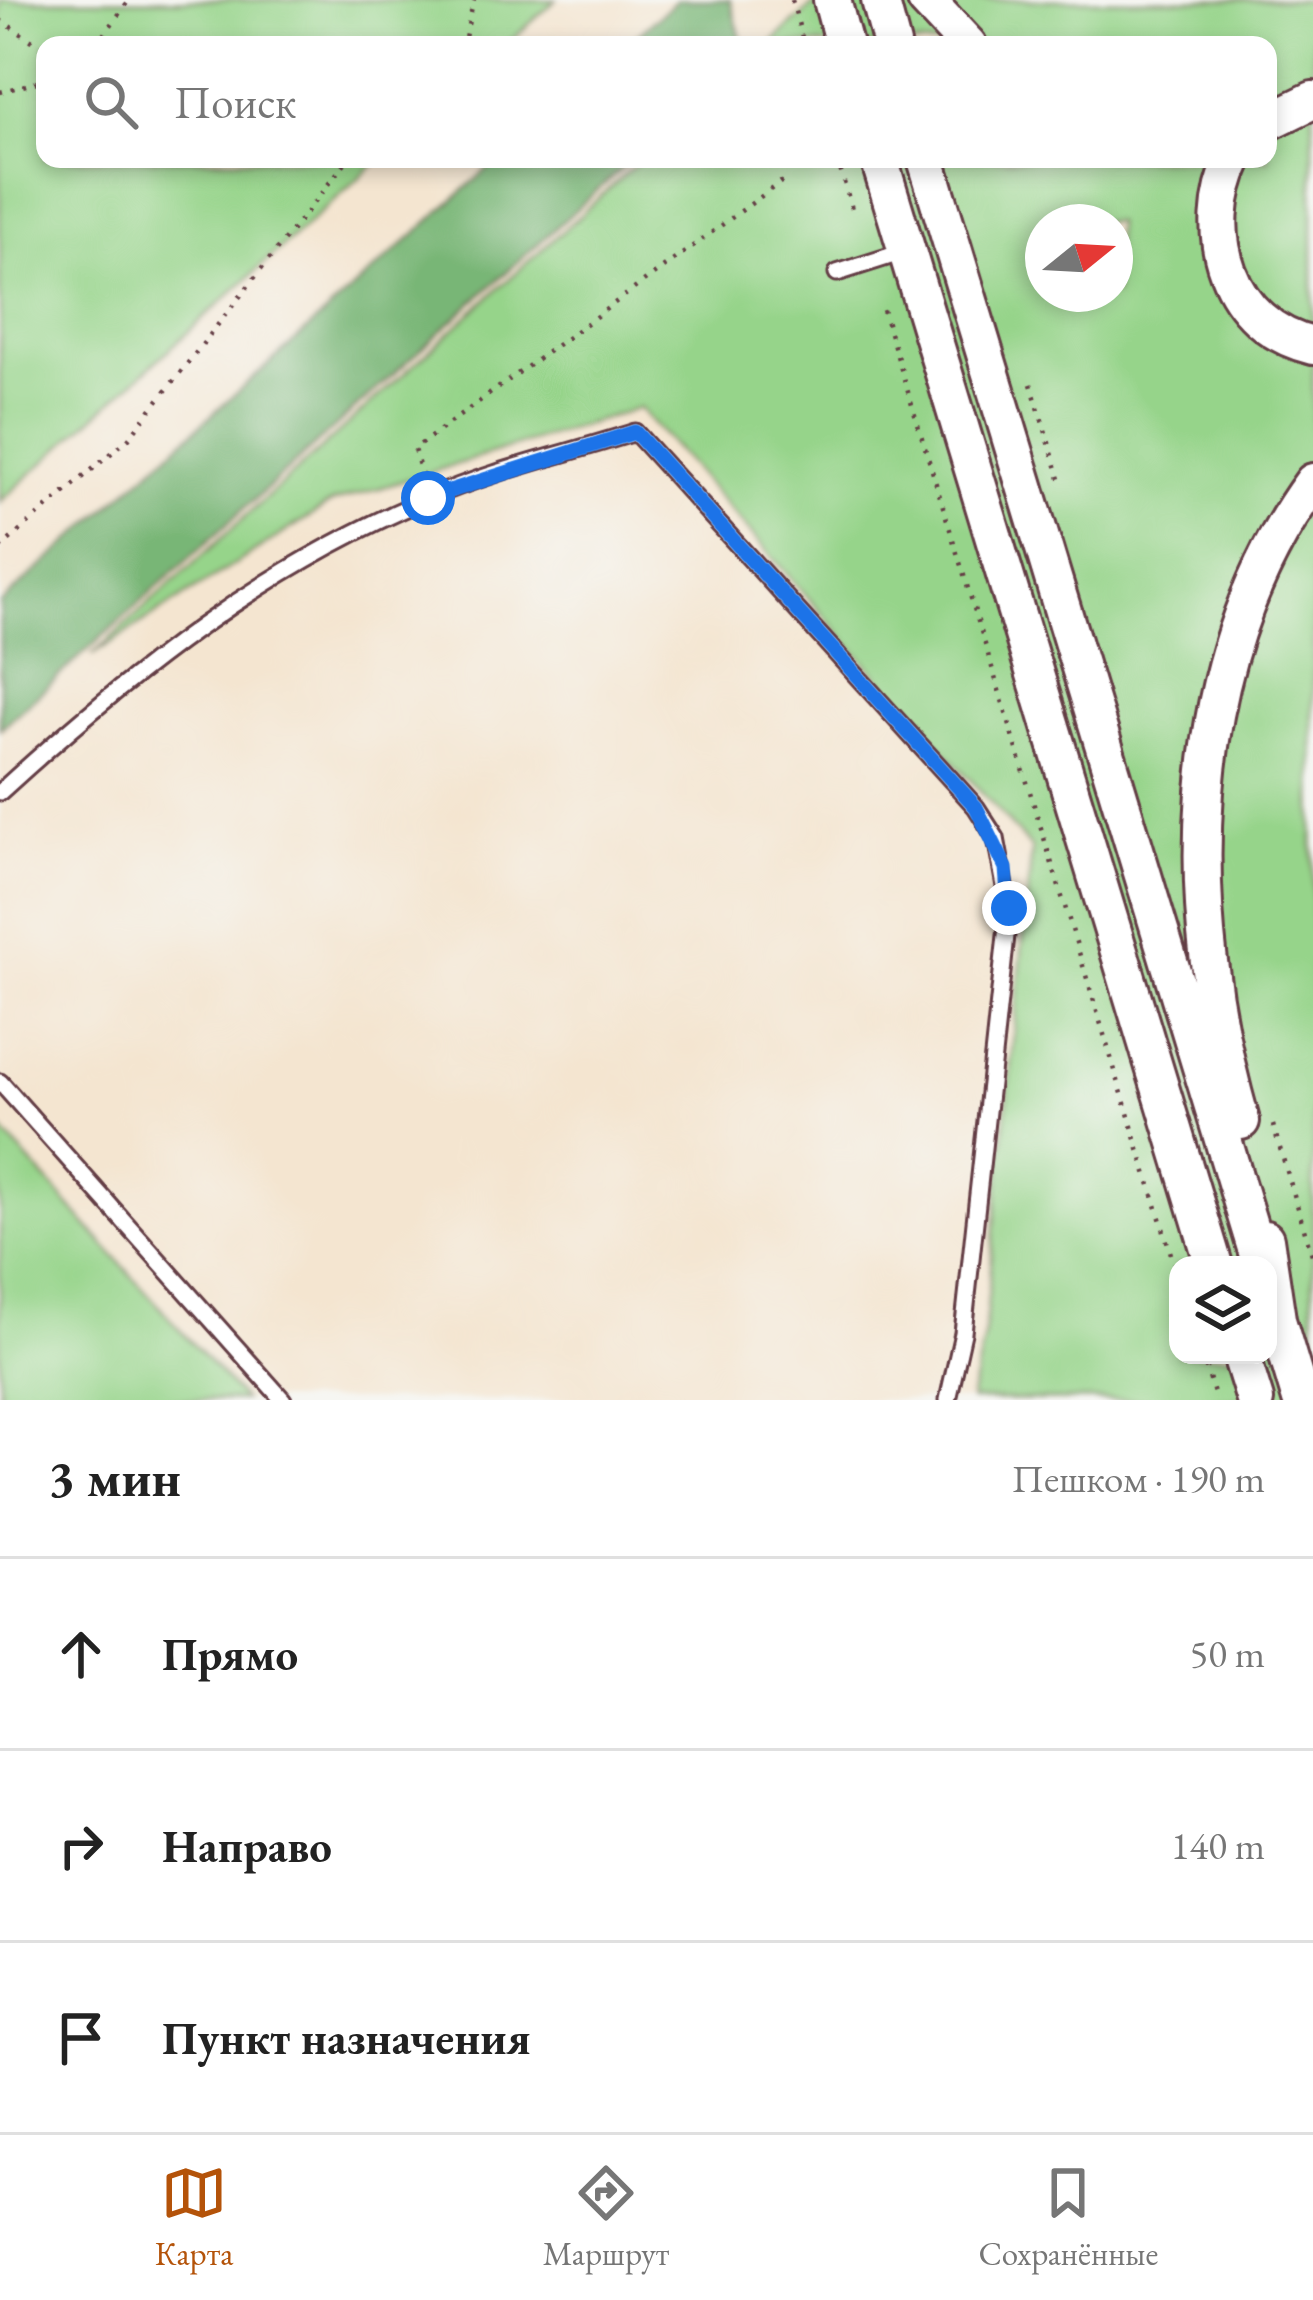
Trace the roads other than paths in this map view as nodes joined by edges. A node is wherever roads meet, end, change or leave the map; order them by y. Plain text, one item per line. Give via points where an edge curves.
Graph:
1 (832, 0) edge
2 (880, 0) edge
3 (926, 0) edge
4 (842, 36) edge
5 (890, 36) edge
6 (960, 36) edge
7 (1313, 95) edge
8 (1277, 101) edge
9 (1277, 117) edge
10 (881, 168) edge
11 (929, 168) edge
12 (1231, 168) edge
13 (906, 250) junction
14 (837, 273) dead end
15 (1313, 346) edge
16 (1313, 482) edge
17 (0, 792) edge
18 (0, 1082) edge
19 (1211, 1256) edge
20 (1258, 1256) edge
21 (1267, 1256) edge
22 (1277, 1318) edge
23 (1244, 1364) edge
24 (283, 1400) edge
25 (948, 1400) edge
26 (1255, 1400) edge
27 (1301, 1400) edge

1 - 4 street
2 - 5 street
3 - 6 street
7 - 8 street
7 - 9 street
10 - 13 street
11 - 20 street
12 - 15 street via 1216,218 1229,281 1274,330
13 - 14 lane
13 - 19 street
16 - 21 street via 1271,554 1220,688 1201,841 1214,999 1255,1168
17 - 25 lane via 116,686 296,564 428,498 635,432 996,838 1009,908 963,1333
18 - 24 lane
22 - 27 street
23 - 26 street

